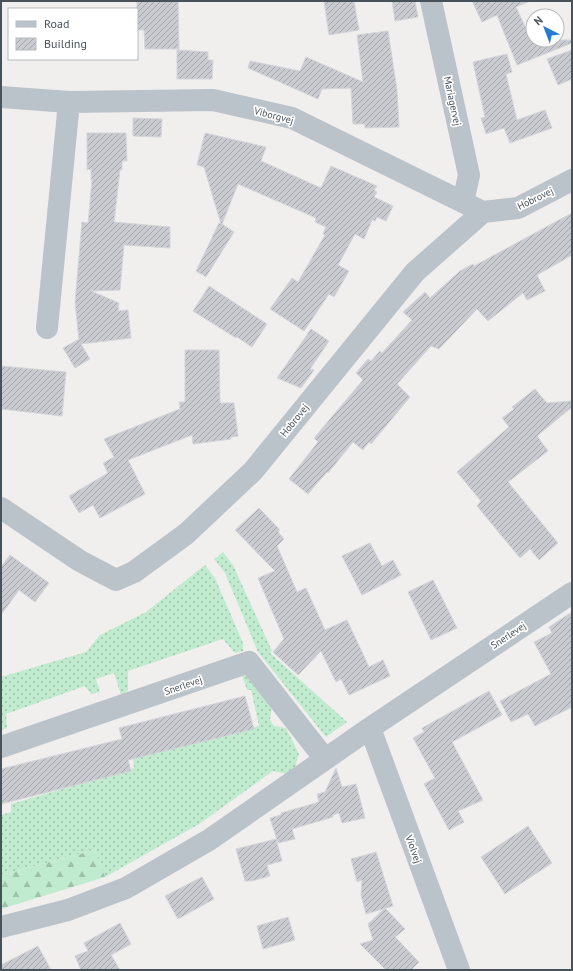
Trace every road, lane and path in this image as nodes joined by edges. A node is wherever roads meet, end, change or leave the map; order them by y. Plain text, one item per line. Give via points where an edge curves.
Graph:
1 (431, 1) edge
2 (1, 97) edge
3 (69, 102) junction
4 (572, 180) edge
5 (463, 202) junction
6 (483, 212) junction
7 (47, 328) dead end
8 (1, 508) edge
9 (572, 593) edge
10 (370, 728) junction
11 (1, 747) edge
12 (325, 759) junction
13 (1, 927) edge
14 (459, 970) edge

1 - 5 street, Mariagervej via 469,175
2 - 3 street, Viborgvej
3 - 5 street, Viborgvej via 213,100 292,118
3 - 7 street
4 - 6 street, Hobrovej via 518,208
5 - 6 street, Viborgvej
6 - 8 street, Hobrovej via 415,272 253,471 186,534 134,572 116,580 80,561
9 - 10 street, Snerlevej
10 - 12 street, Snerlevej
10 - 14 street, Violvej
11 - 12 street, Snerlevej via 249,662
12 - 13 street, Snerlevej via 209,840 126,888 68,910

